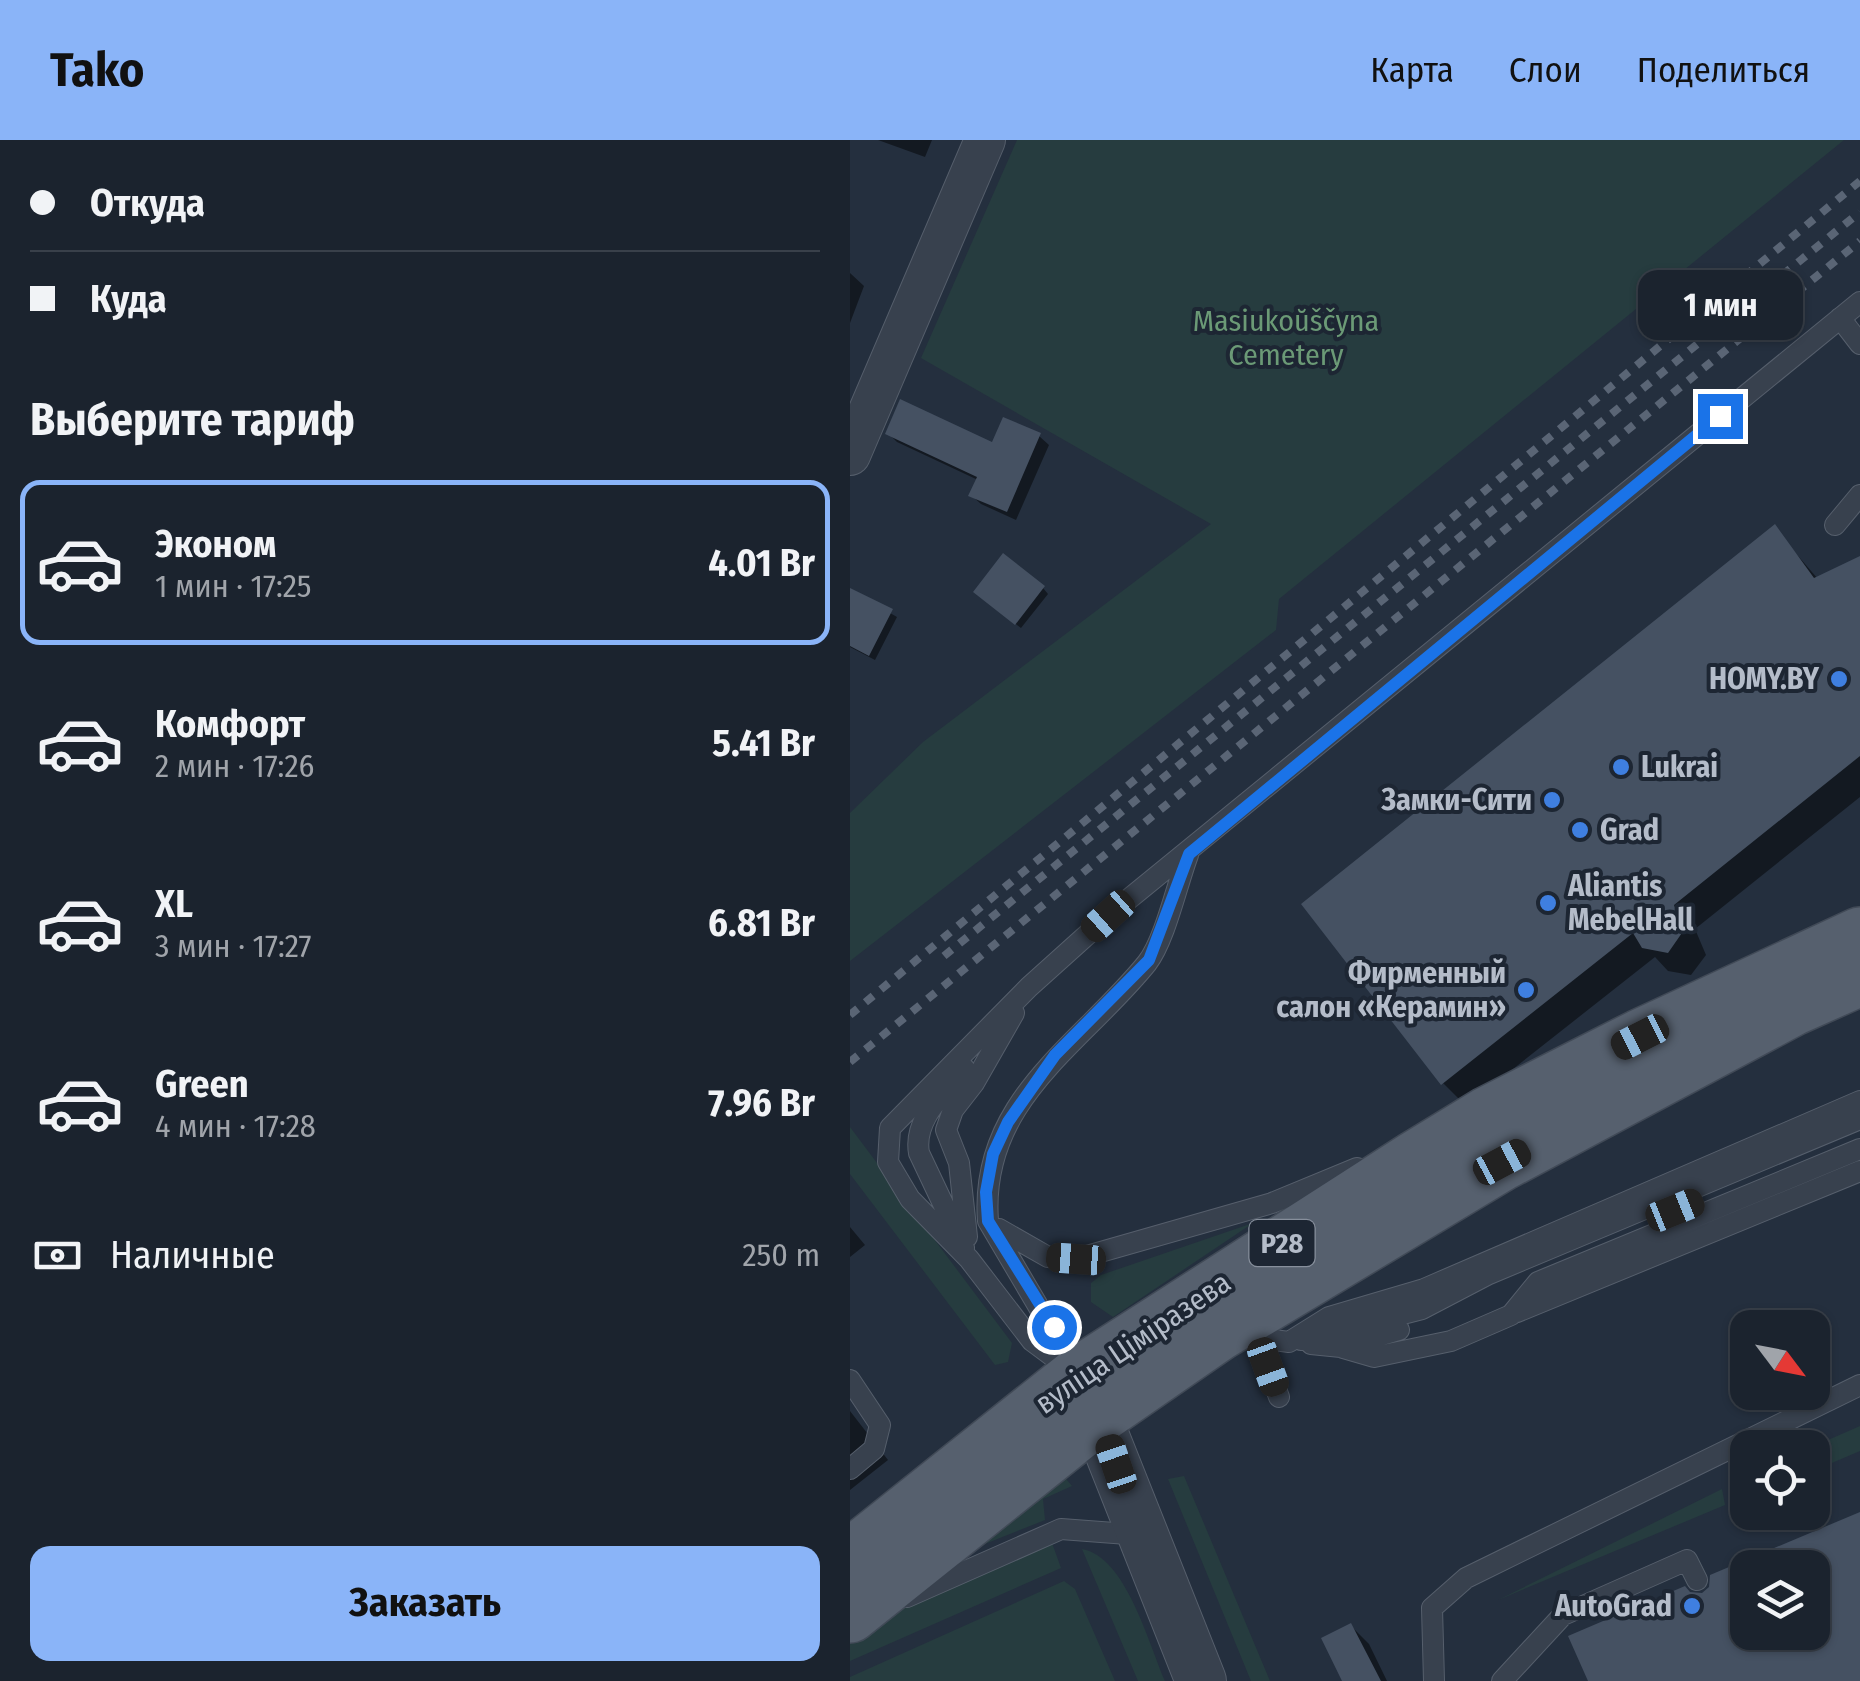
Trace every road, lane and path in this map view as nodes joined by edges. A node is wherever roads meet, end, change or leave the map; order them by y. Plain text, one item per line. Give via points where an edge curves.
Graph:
1 (984, 140) edge
2 (1860, 302) edge
3 (1840, 318) junction
4 (1860, 344) edge
5 (850, 455) edge
6 (1860, 495) edge
7 (1834, 525) dead end
8 (1189, 854) junction
9 (1860, 935) edge
10 (1860, 978) edge
11 (1029, 987) junction
12 (1860, 1100) edge
13 (1488, 1114) junction
14 (1860, 1120) edge
15 (1860, 1134) edge
16 (1860, 1149) edge
17 (1860, 1170) edge
18 (988, 1221) junction
19 (969, 1258) junction
20 (1511, 1315) junction
21 (1238, 1335) junction
22 (1289, 1342) junction
23 (1341, 1347) junction
24 (850, 1380) edge
25 (1860, 1385) edge
26 (1089, 1395) junction
27 (1279, 1397) dead end
28 (850, 1469) edge
29 (1142, 1535) junction
30 (850, 1557) edge
31 (1697, 1580) dead end
32 (850, 1615) edge
33 (850, 1622) edge
34 (1201, 1681) edge
35 (1434, 1681) edge
36 (1502, 1681) edge

1 - 5 street
2 - 3 lane
3 - 4 lane
3 - 8 lane
6 - 7 lane
8 - 11 lane
8 - 18 lane via 1149,960 1055,1055 1008,1122 993,1154
9 - 13 main road, вуліца Ціміразева / Р28
10 - 21 main road, вуліца Ціміразева / Р28 via 1502,1162
11 - 19 lane via 946,1130 959,1163
11 - 19 lane via 916,1137
11 - 19 lane via 890,1128 888,1162 900,1184
12 - 22 lane via 1424,1289 1329,1317
13 - 18 lane via 1272,1203 1076,1259 1024,1247
13 - 26 main road, вуліца Ціміразева / Р28
14 - 22 lane via 1489,1274 1422,1310
15 - 23 lane via 1495,1282 1428,1321
16 - 20 lane via 1538,1282
17 - 20 lane
18 - 26 lane
19 - 26 lane via 1032,1340
20 - 23 lane via 1451,1341 1374,1357
21 - 22 lane
21 - 26 main road, вуліца Ціміразева / Р28
21 - 27 lane
22 - 23 lane
24 - 28 lane via 880,1425 874,1449
25 - 35 lane via 1466,1578 1432,1608
26 - 29 street
26 - 30 main road, вуліца Ціміразева / Р28
26 - 32 main road, вуліца Ціміразева / Р28
29 - 33 lane via 1062,1528
29 - 34 street
31 - 36 lane via 1687,1560 1563,1615

